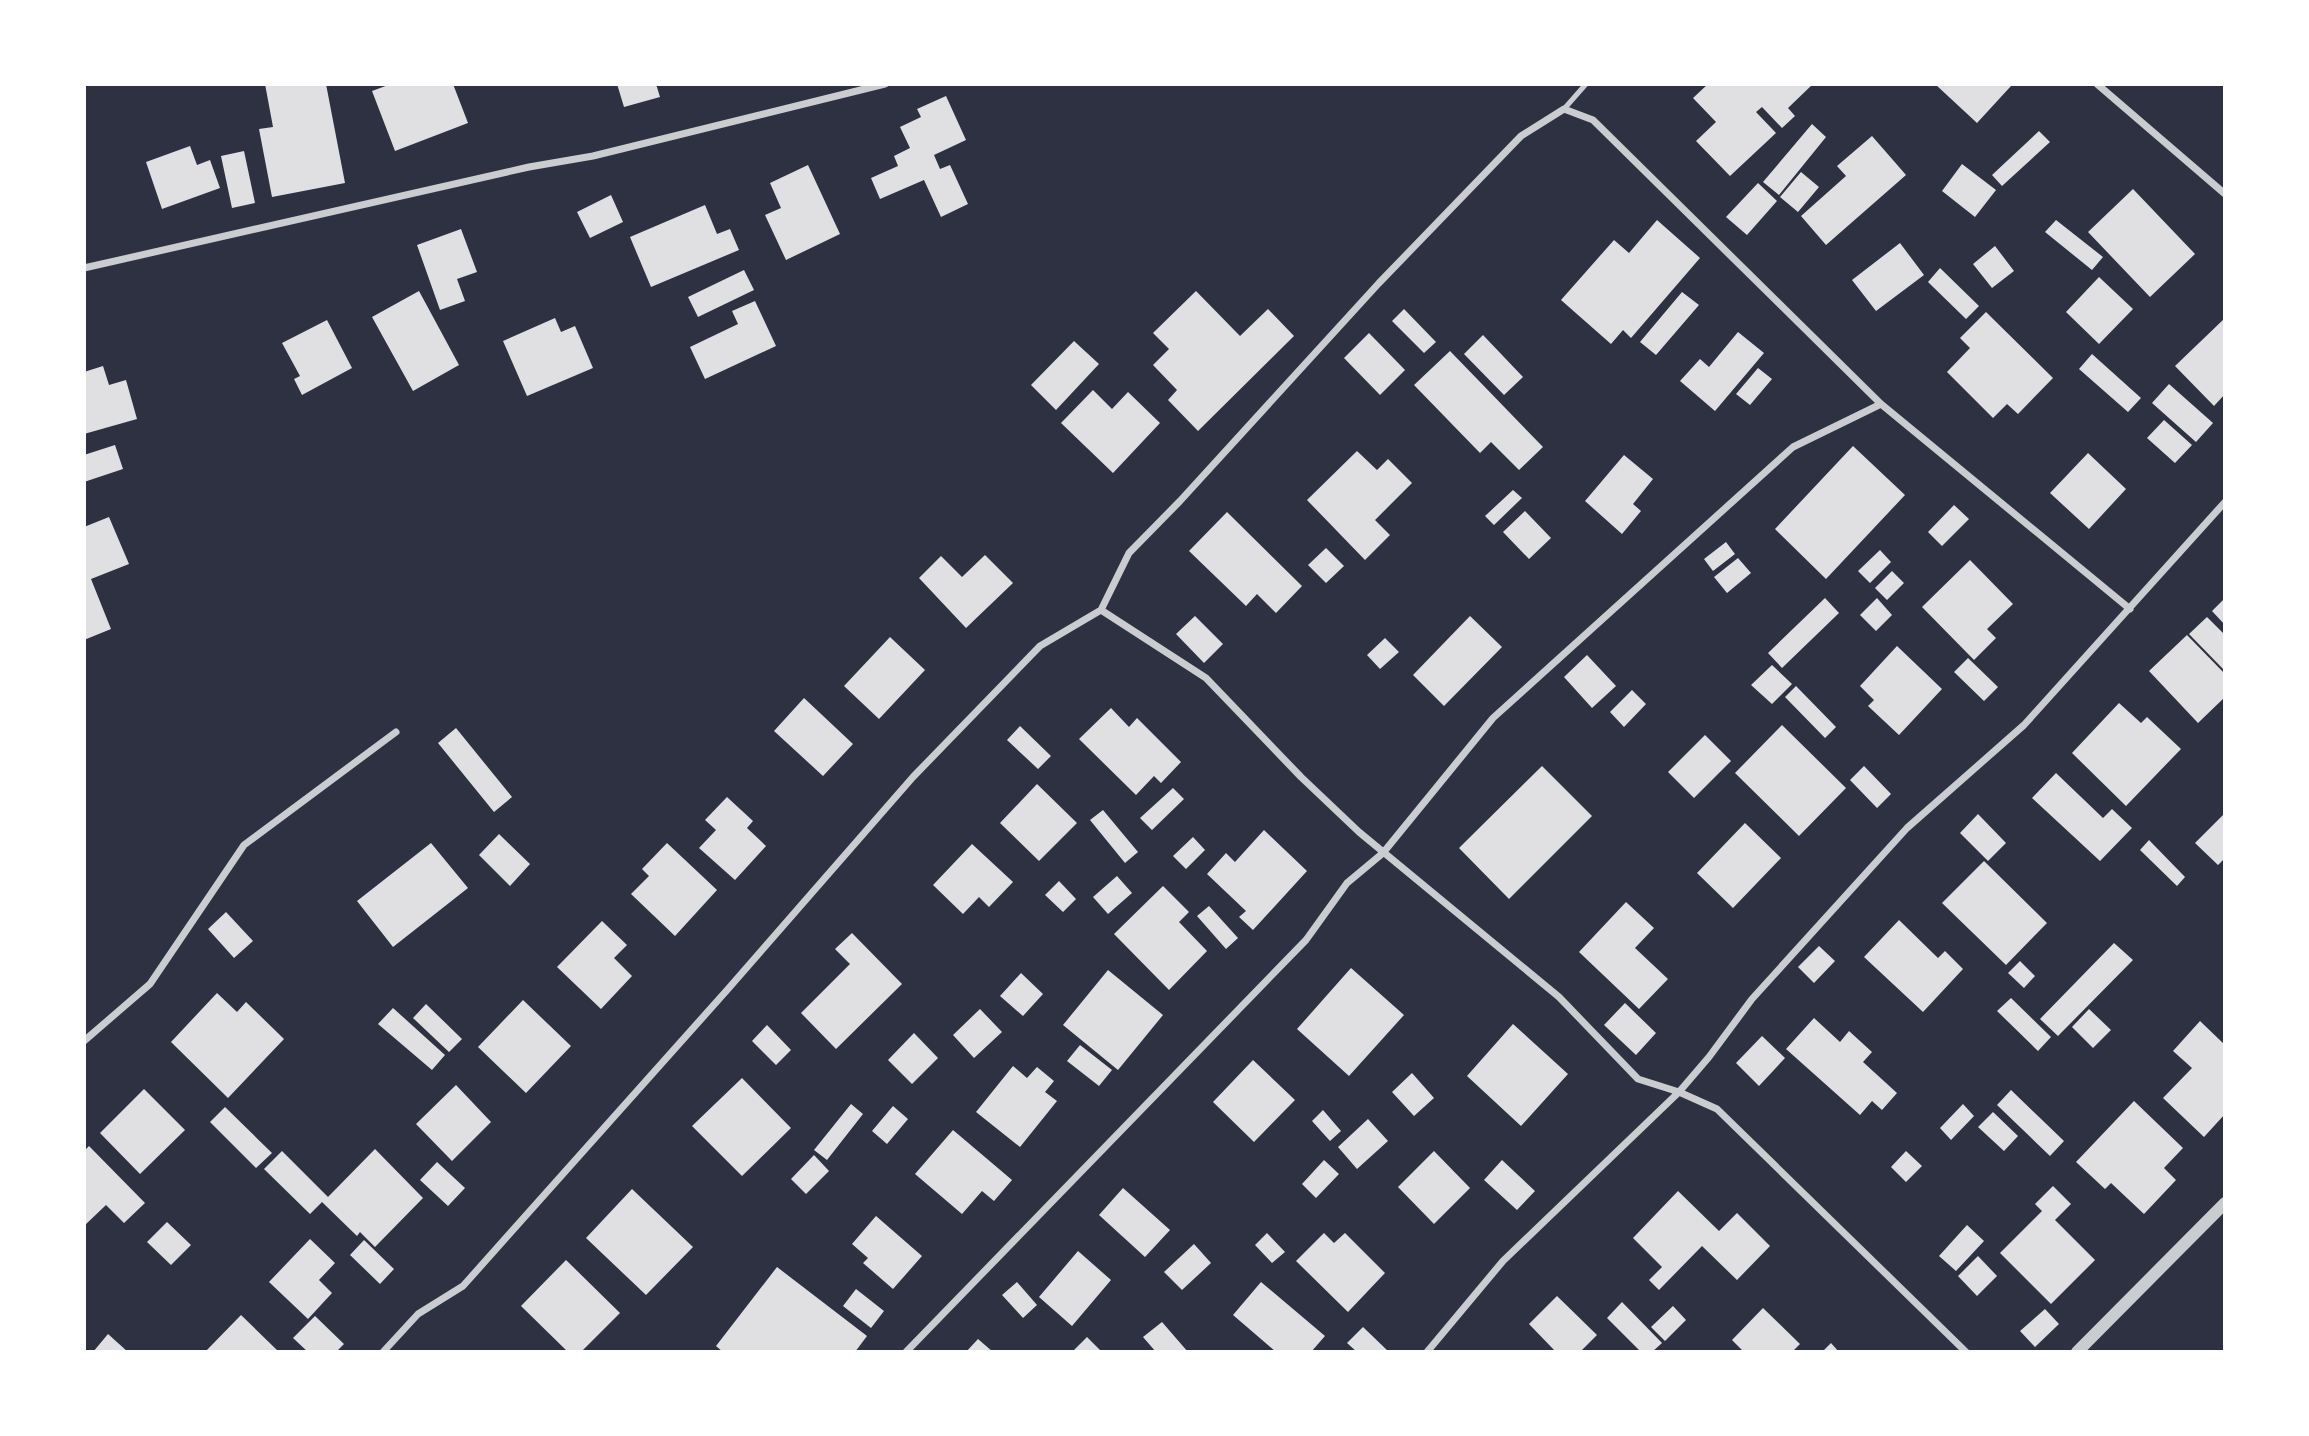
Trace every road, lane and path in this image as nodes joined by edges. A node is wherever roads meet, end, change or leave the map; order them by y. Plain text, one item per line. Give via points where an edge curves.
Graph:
1 (884, 84) edge
2 (1586, 84) edge
3 (2097, 84) edge
4 (1564, 109) junction
5 (2225, 194) edge
6 (84, 268) edge
7 (1881, 404) junction
8 (2225, 502) edge
9 (2130, 609) junction
10 (1101, 610) junction
11 (396, 732) dead end
12 (1383, 853) junction
13 (84, 1041) edge
14 (1679, 1092) junction
15 (2225, 1203) edge
16 (383, 1352) edge
17 (906, 1352) edge
18 (1427, 1352) edge
19 (1966, 1352) edge
20 (2077, 1352) edge

1 - 6 street via 593,156
2 - 4 lane
3 - 5 street
4 - 7 street via 1593,120
4 - 10 street via 1521,136 1129,553
7 - 9 street
7 - 12 street via 1793,447 1493,718
8 - 9 street
9 - 14 street via 2024,725 1907,828 1752,999
10 - 12 street via 1206,678 1301,777
10 - 16 street via 1040,646 922,767 463,1286 418,1314
11 - 13 street via 244,845 150,984
12 - 14 street via 1559,997 1637,1079
12 - 17 street via 1347,883 1306,940
14 - 18 street via 1503,1261
14 - 19 street via 1717,1109
15 - 20 street

